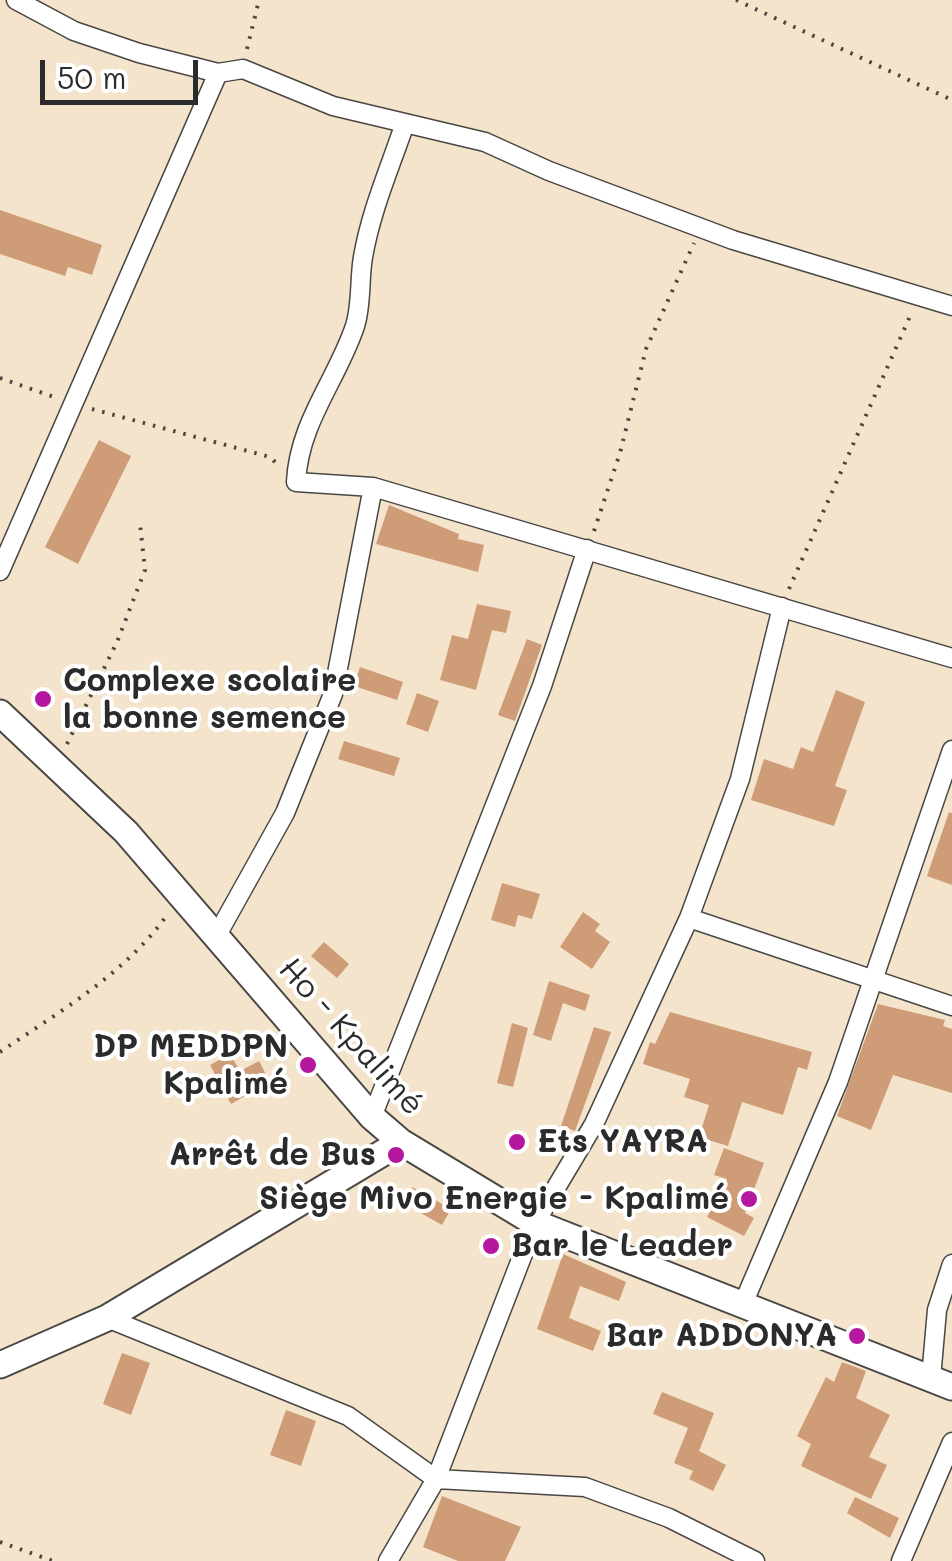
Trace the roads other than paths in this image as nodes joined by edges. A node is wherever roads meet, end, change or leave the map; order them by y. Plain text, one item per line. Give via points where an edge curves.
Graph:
1 (16, 0) edge
2 (218, 72) junction
3 (404, 126) junction
4 (952, 306) edge
5 (373, 487) junction
6 (588, 549) junction
7 (0, 571) edge
8 (782, 607) junction
9 (952, 658) edge
10 (0, 713) edge
11 (952, 750) edge
12 (689, 918) junction
13 (217, 935) junction
14 (873, 980) junction
15 (952, 1006) edge
16 (372, 1117) junction
17 (401, 1142) junction
18 (534, 1223) junction
19 (952, 1264) edge
20 (743, 1304) junction
21 (107, 1318) junction
22 (0, 1364) edge
23 (942, 1383) edge
24 (952, 1442) edge
25 (436, 1479) junction
26 (388, 1561) edge
27 (755, 1561) edge
28 (901, 1561) edge

1 - 2 street via 74,31
2 - 3 street via 242,68 333,106
2 - 7 street
3 - 4 street via 485,142 733,240
3 - 5 street via 379,188 355,326 307,426 296,482
5 - 6 street
5 - 13 street via 333,694 285,813
6 - 8 street
6 - 16 street via 542,686
8 - 9 street
8 - 12 street via 740,779
10 - 13 main road, Ho - Kpalimé
11 - 14 street
12 - 14 street
12 - 18 street via 594,1124
13 - 16 main road, Ho - Kpalimé
14 - 15 street
14 - 20 street via 838,1082
16 - 17 main road, Ho - Kpalimé
17 - 18 main road, Ho - Kpalimé
17 - 21 main road
18 - 20 main road, Ho - Kpalimé
18 - 25 street
19 - 23 street via 936,1310
20 - 23 main road, Ho - Kpalimé
21 - 22 main road
21 - 25 street via 348,1416
24 - 28 street
25 - 26 street
25 - 27 street via 586,1487

